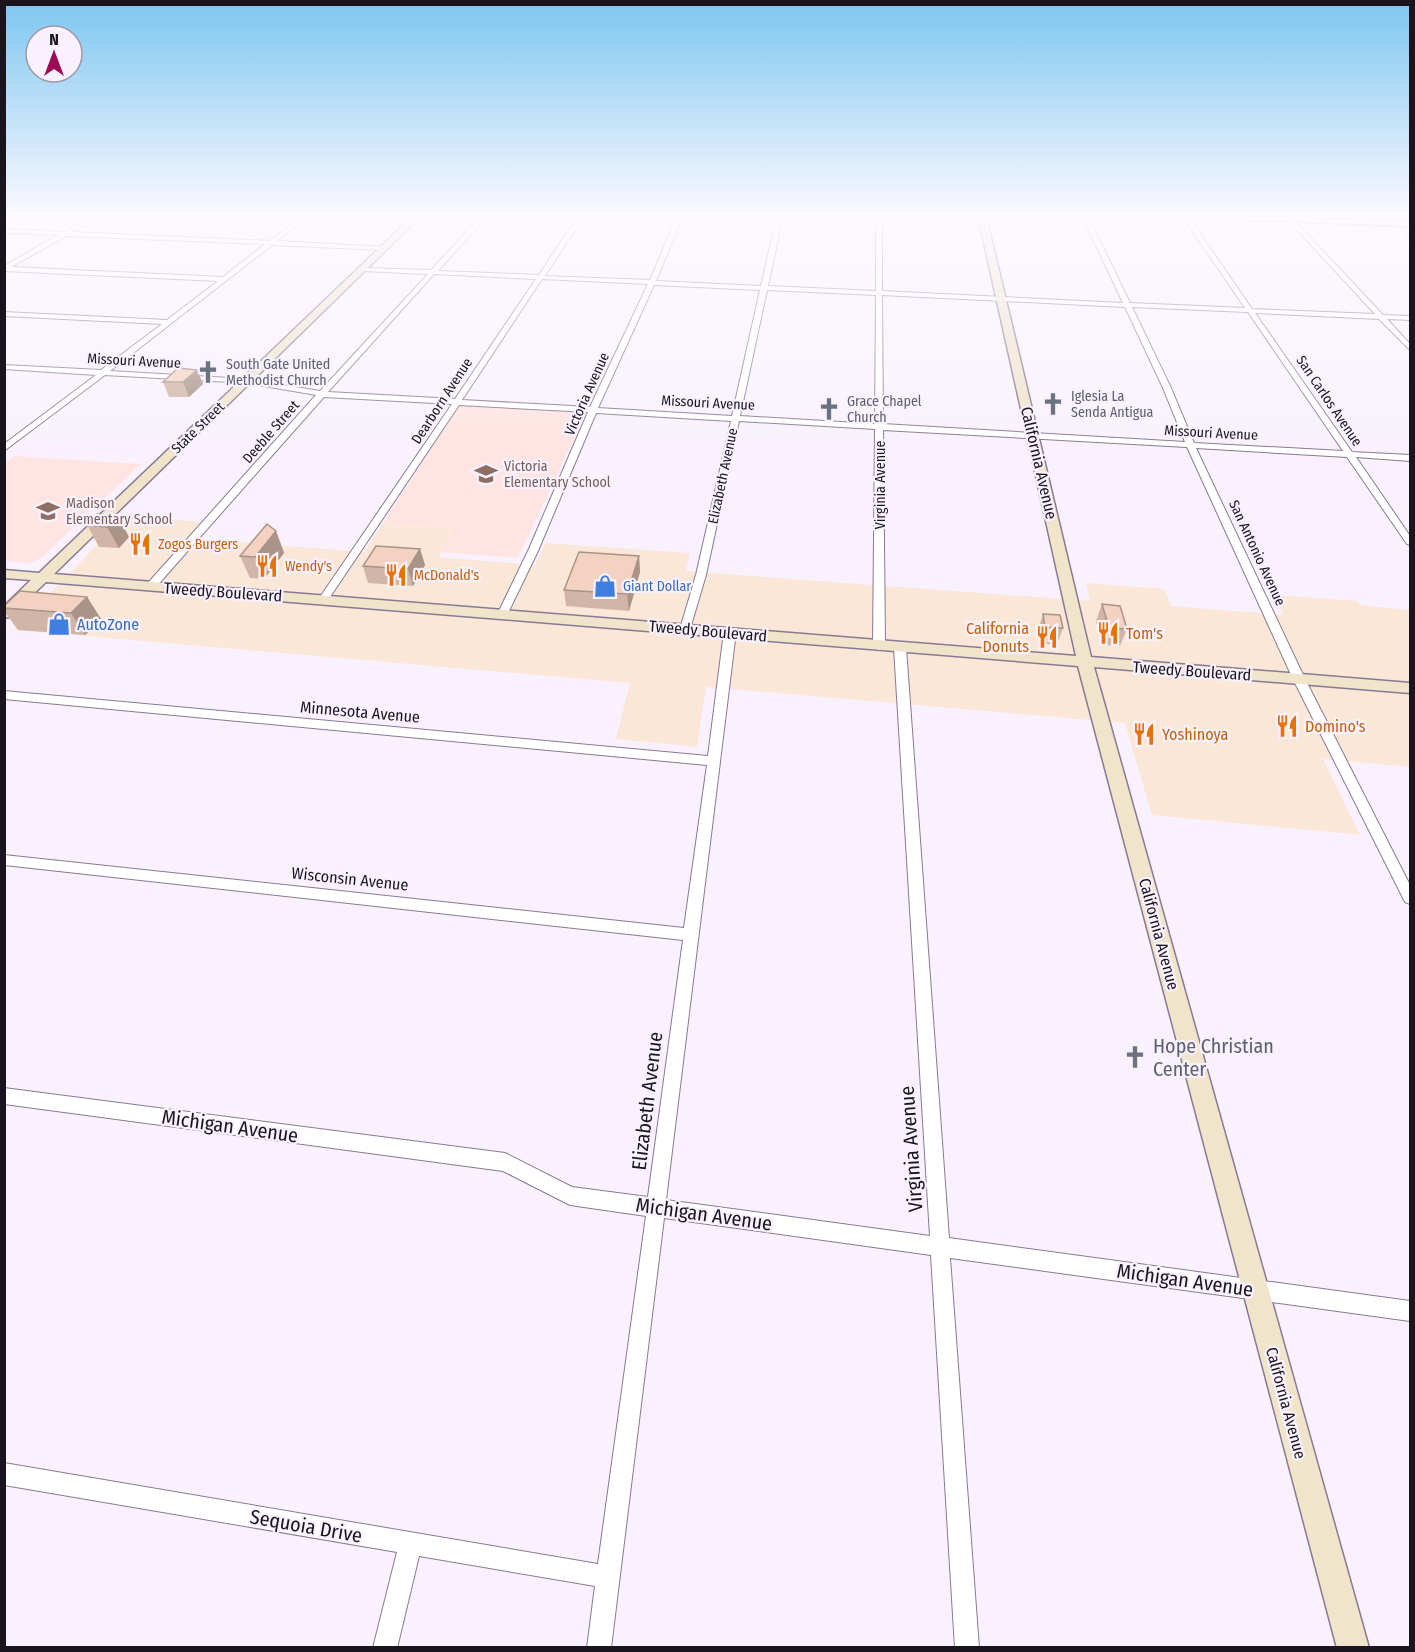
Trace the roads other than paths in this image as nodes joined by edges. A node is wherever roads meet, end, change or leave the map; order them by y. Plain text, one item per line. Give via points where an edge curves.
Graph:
1 (206, 293) edge
2 (338, 293) edge
3 (415, 293) edge
4 (529, 293) edge
5 (647, 293) edge
6 (762, 293) edge
7 (879, 293) edge
8 (881, 293) edge
9 (1000, 293) edge
10 (1123, 293) edge
11 (1239, 293) edge
12 (1360, 293) edge
13 (1001, 299) junction
14 (1128, 304) junction
15 (1251, 310) junction
16 (4, 314) edge
17 (1381, 316) junction
18 (1410, 318) edge
19 (169, 322) junction
20 (1410, 348) edge
21 (4, 367) edge
22 (103, 373) junction
23 (247, 381) junction
24 (322, 394) junction
25 (455, 402) junction
26 (593, 410) junction
27 (736, 418) junction
28 (879, 427) junction
29 (4, 432) edge
30 (25, 433) junction
31 (1033, 436) junction
32 (1191, 446) junction
33 (4, 449) edge
34 (1349, 454) junction
35 (1410, 458) edge
36 (1410, 542) edge
37 (4, 574) edge
38 (44, 577) junction
39 (151, 586) junction
40 (323, 600) junction
41 (4, 614) edge
42 (502, 615) junction
43 (686, 629) junction
44 (730, 632) junction
45 (879, 646) junction
46 (900, 648) junction
47 (1085, 662) junction
48 (1299, 679) junction
49 (1410, 688) edge
50 (4, 695) edge
51 (713, 761) junction
52 (4, 860) edge
53 (1410, 898) edge
54 (691, 935) junction
55 (4, 1096) edge
56 (656, 1208) junction
57 (940, 1246) junction
58 (1255, 1290) junction
59 (1410, 1311) edge
60 (4, 1474) edge
61 (410, 1544) junction
62 (608, 1578) junction
63 (385, 1647) edge
64 (599, 1647) edge
65 (967, 1647) edge
66 (1353, 1647) edge

1 - 19 street
2 - 23 main road, State Street
3 - 24 street, Deeble Street
4 - 25 street, Dearborn Avenue
5 - 26 street, Victoria Avenue
6 - 27 street, Elizabeth Avenue
7 - 28 street, Virginia Avenue
8 - 13 street
9 - 13 main road, California Avenue
10 - 14 street, San Antonio Avenue
11 - 15 street, San Carlos Avenue
12 - 17 street
13 - 14 street
13 - 31 main road, California Avenue
14 - 15 street
14 - 32 street, San Antonio Avenue
15 - 17 street
15 - 34 street, San Carlos Avenue
16 - 19 street
17 - 18 street
17 - 20 street
19 - 22 street
21 - 22 street, Missouri Avenue
22 - 23 street, Missouri Avenue
22 - 30 street
23 - 24 street, Missouri Avenue
23 - 38 main road, State Street
24 - 25 street, Missouri Avenue
24 - 39 street, Deeble Street
25 - 26 street, Missouri Avenue
25 - 40 street, Dearborn Avenue
26 - 27 street, Missouri Avenue
26 - 42 street, Victoria Avenue
27 - 28 street, Missouri Avenue
27 - 43 street, Elizabeth Avenue
28 - 31 street, Missouri Avenue
28 - 45 street, Virginia Avenue
29 - 30 street
30 - 33 street
31 - 32 street, Missouri Avenue
31 - 47 main road, California Avenue
32 - 34 street, Missouri Avenue
32 - 48 street, San Antonio Avenue
34 - 35 street, Missouri Avenue
34 - 36 street, San Carlos Avenue
37 - 38 main road, Tweedy Boulevard
38 - 39 main road, Tweedy Boulevard
38 - 41 main road, State Street
39 - 40 main road, Tweedy Boulevard
40 - 42 main road, Tweedy Boulevard
42 - 43 main road, Tweedy Boulevard
43 - 44 main road, Tweedy Boulevard
44 - 45 main road, Tweedy Boulevard
44 - 51 street, Elizabeth Avenue
45 - 46 main road, Tweedy Boulevard
46 - 47 main road, Tweedy Boulevard
46 - 57 street, Virginia Avenue
47 - 48 main road, Tweedy Boulevard
47 - 58 main road, California Avenue
48 - 49 main road, Tweedy Boulevard
48 - 53 street, San Antonio Avenue
50 - 51 street, Minnesota Avenue
51 - 54 street, Elizabeth Avenue
52 - 54 street, Wisconsin Avenue
54 - 56 street, Elizabeth Avenue
55 - 56 street, Michigan Avenue via 505,1162 570,1196
56 - 57 street, Michigan Avenue
56 - 62 street, Elizabeth Avenue
57 - 58 street, Michigan Avenue
57 - 65 street, Virginia Avenue
58 - 59 street, Michigan Avenue
58 - 66 main road, California Avenue
60 - 61 street, Sequoia Drive
61 - 62 street, Sequoia Drive
61 - 63 street
62 - 64 street, Elizabeth Avenue

